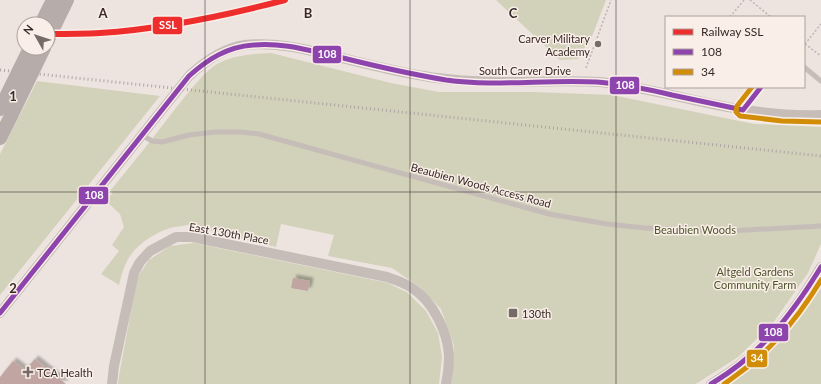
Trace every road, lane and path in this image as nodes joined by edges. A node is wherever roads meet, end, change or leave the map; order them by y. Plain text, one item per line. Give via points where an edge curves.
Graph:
1 (53, 0) edge
2 (67, 0) edge
3 (610, 0) edge
4 (744, 0) edge
5 (750, 0) edge
6 (45, 16) edge
7 (731, 16) edge
8 (770, 16) edge
9 (56, 23) edge
10 (821, 24) edge
11 (805, 42) edge
12 (805, 44) edge
13 (27, 56) edge
14 (39, 56) edge
15 (821, 56) edge
16 (586, 68) dead end
17 (805, 68) edge
18 (821, 81) edge
19 (759, 88) edge
20 (743, 110) junction
21 (5, 112) edge
22 (821, 115) edge
23 (142, 134) junction
24 (0, 138) edge
25 (821, 226) edge
26 (821, 267) edge
27 (0, 313) edge
28 (112, 384) edge
29 (446, 384) edge
30 (711, 384) edge

1 - 6 main road
2 - 9 main road
3 - 16 path
4 - 7 path
5 - 8 path
10 - 11 path
12 - 15 path
13 - 21 main road, bridge
14 - 21 main road, bridge
17 - 18 lane
19 - 20 lane
20 - 22 street, South Carver Drive
20 - 23 street, South Carver Drive via 626,85 598,82 451,80 289,46 266,44 244,45 230,49 201,65
21 - 24 main road
23 - 25 lane, Beaubien Woods Access Road via 152,141 162,142 215,132 259,134 549,214 607,224 729,231
23 - 27 street, South Carver Drive
26 - 30 street via 802,298 780,326 737,367
28 - 29 street, East 130th Place via 134,272 150,251 176,237 192,237 387,277 414,289 424,297 434,311 446,340 449,356

